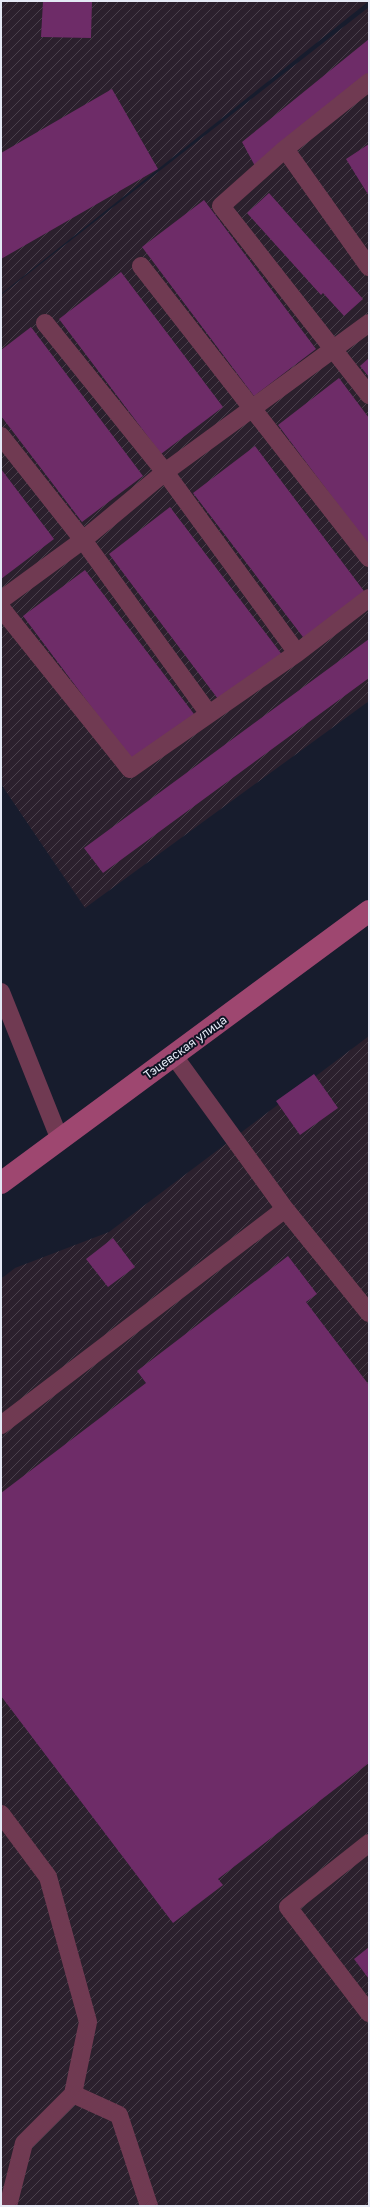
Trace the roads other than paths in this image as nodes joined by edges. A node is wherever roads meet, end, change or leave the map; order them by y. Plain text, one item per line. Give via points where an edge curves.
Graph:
1 (369, 82) edge
2 (285, 149) junction
3 (141, 266) dead end
4 (369, 267) edge
5 (45, 323) dead end
6 (369, 323) edge
7 (333, 349) junction
8 (369, 395) edge
9 (252, 410) junction
10 (1, 436) edge
11 (165, 472) junction
12 (83, 540) junction
13 (369, 558) edge
14 (369, 598) edge
15 (1, 600) edge
16 (1, 608) edge
17 (297, 653) junction
18 (209, 714) junction
19 (369, 911) edge
20 (1, 992) edge
21 (174, 1056) junction
22 (60, 1140) junction
23 (2, 1179) edge
24 (285, 1209) junction
25 (369, 1313) edge
26 (1, 1425) edge
27 (1, 1814) edge
28 (369, 1843) edge
29 (369, 2013) edge
30 (73, 2094) junction
31 (8, 2206) edge
32 (149, 2206) edge

1 - 2 lane
2 - 4 lane
2 - 7 lane via 221,206
3 - 9 lane
5 - 11 lane
6 - 7 lane
7 - 8 lane
7 - 9 lane
9 - 11 lane
9 - 13 lane
10 - 12 lane
11 - 12 lane
11 - 17 lane
12 - 15 lane
12 - 18 lane
14 - 17 lane
16 - 18 lane via 130,769
17 - 18 lane
19 - 21 main road, Тэцевская улица
20 - 22 lane
21 - 22 main road, Тэцевская улица
21 - 24 lane
22 - 23 main road, Тэцевская улица
24 - 25 lane
24 - 26 lane
27 - 30 lane via 48,1877 88,2022
28 - 29 lane via 288,1907
30 - 31 lane via 24,2143
30 - 32 lane via 119,2116

